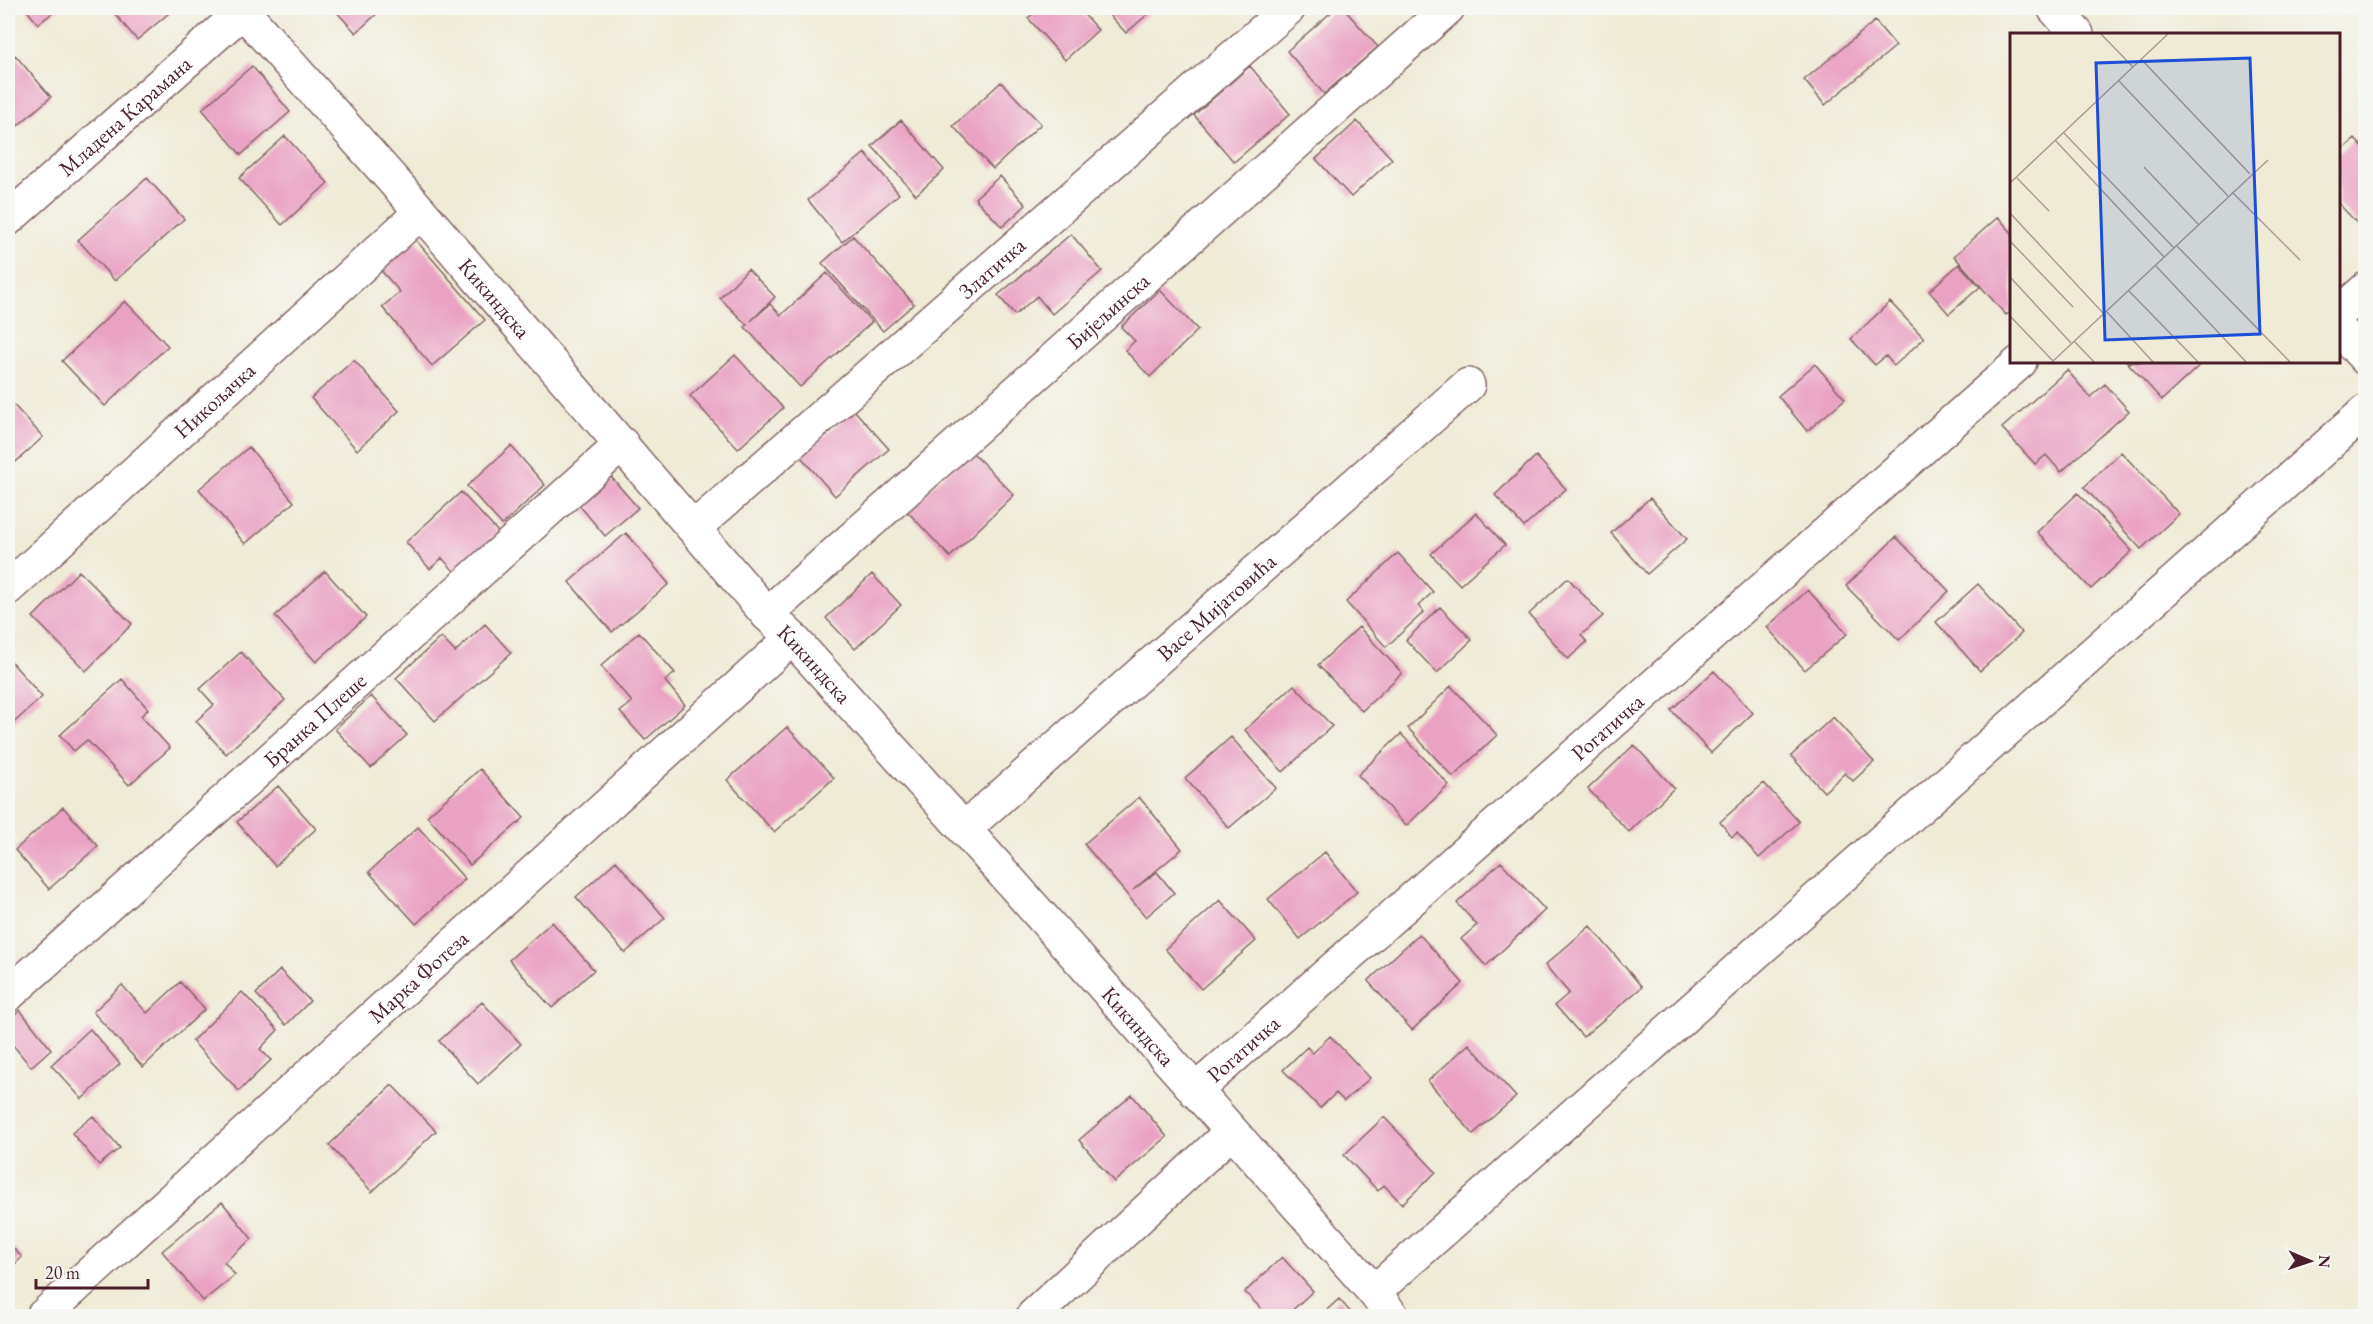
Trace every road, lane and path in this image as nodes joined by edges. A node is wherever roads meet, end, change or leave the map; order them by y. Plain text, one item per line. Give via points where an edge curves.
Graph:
1 (1289, 8) edge
2 (1448, 8) edge
3 (2054, 8) edge
4 (242, 9) edge
5 (2076, 33) edge
6 (422, 212) junction
7 (8, 219) edge
8 (2366, 289) edge
9 (2340, 312) edge
10 (2340, 330) edge
11 (2366, 359) edge
12 (2019, 363) edge
13 (1468, 385) dead end
14 (2366, 411) edge
15 (622, 444) junction
16 (695, 527) junction
17 (8, 588) edge
18 (767, 614) junction
19 (792, 638) junction
20 (964, 829) junction
21 (8, 994) edge
22 (1195, 1091) junction
23 (1232, 1132) junction
24 (1383, 1304) edge
25 (44, 1317) edge
26 (1033, 1317) edge

1 - 16 street, Златичка
2 - 18 street, Бијељинска
3 - 5 street
4 - 6 street, Кикиндска
4 - 7 street, Младена Карамана
6 - 15 street, Кикиндска
6 - 17 street, Никољачка
8 - 9 street
10 - 11 street
12 - 22 street, Рогатичка
13 - 20 street, Васе Мијатовића
14 - 24 street
15 - 16 street, Кикиндска
15 - 21 street, Бранка Плеше
16 - 18 street, Кикиндска
18 - 19 street, Кикиндска
19 - 20 street, Кикиндска
19 - 25 street, Марка Фотеза
20 - 22 street, Кикиндска
22 - 23 street, Кикиндска
23 - 24 street, Кикиндска
23 - 26 street

